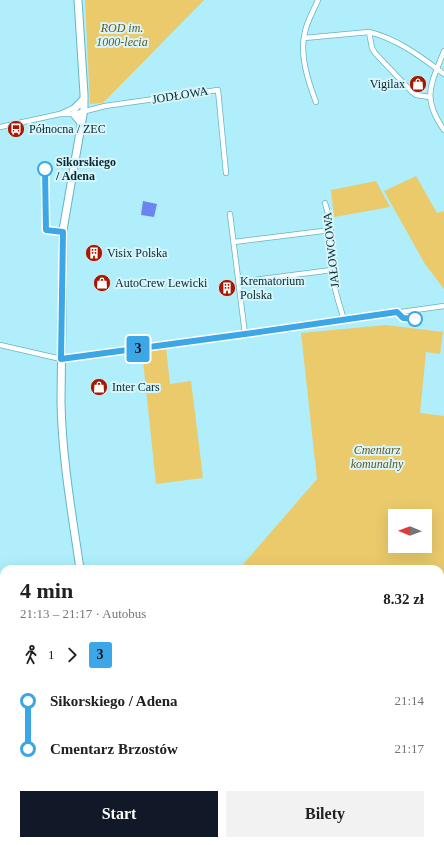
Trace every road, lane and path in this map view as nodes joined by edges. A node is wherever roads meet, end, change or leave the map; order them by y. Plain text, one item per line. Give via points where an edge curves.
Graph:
1 (78, 0) edge
2 (318, 0) edge
3 (369, 32) junction
4 (304, 38) junction
5 (444, 51) edge
6 (437, 69) junction
7 (444, 74) edge
8 (430, 96) junction
9 (84, 98) junction
10 (316, 102) dead end
11 (75, 111) junction
12 (84, 111) junction
13 (82, 124) junction
14 (0, 127) edge
15 (444, 130) edge
16 (226, 173) dead end
17 (325, 203) dead end
18 (230, 214) dead end
19 (331, 230) junction
20 (234, 242) junction
21 (332, 270) junction
22 (238, 282) junction
23 (444, 306) edge
24 (344, 320) junction
25 (245, 334) junction
26 (0, 345) edge
27 (61, 359) junction
28 (79, 565) edge

1 - 9 street
2 - 4 street
3 - 4 street
3 - 6 street via 400,44
3 - 8 street via 372,48 412,92 416,95
4 - 10 street via 307,74
5 - 6 street
6 - 7 street
6 - 8 street via 430,86
8 - 15 street via 434,114
9 - 11 street
9 - 12 street
11 - 12 street
11 - 13 street
11 - 14 street
12 - 13 street
12 - 16 street, JODŁOWA via 218,90
13 - 27 street via 63,230
17 - 19 street, JAŁOWCOWA
18 - 20 street
19 - 20 street
19 - 21 street, JAŁOWCOWA
20 - 22 street
21 - 22 street
21 - 24 street, JAŁOWCOWA
22 - 25 street
23 - 24 street
24 - 25 street
25 - 27 street
26 - 27 street
27 - 28 street via 61,429

